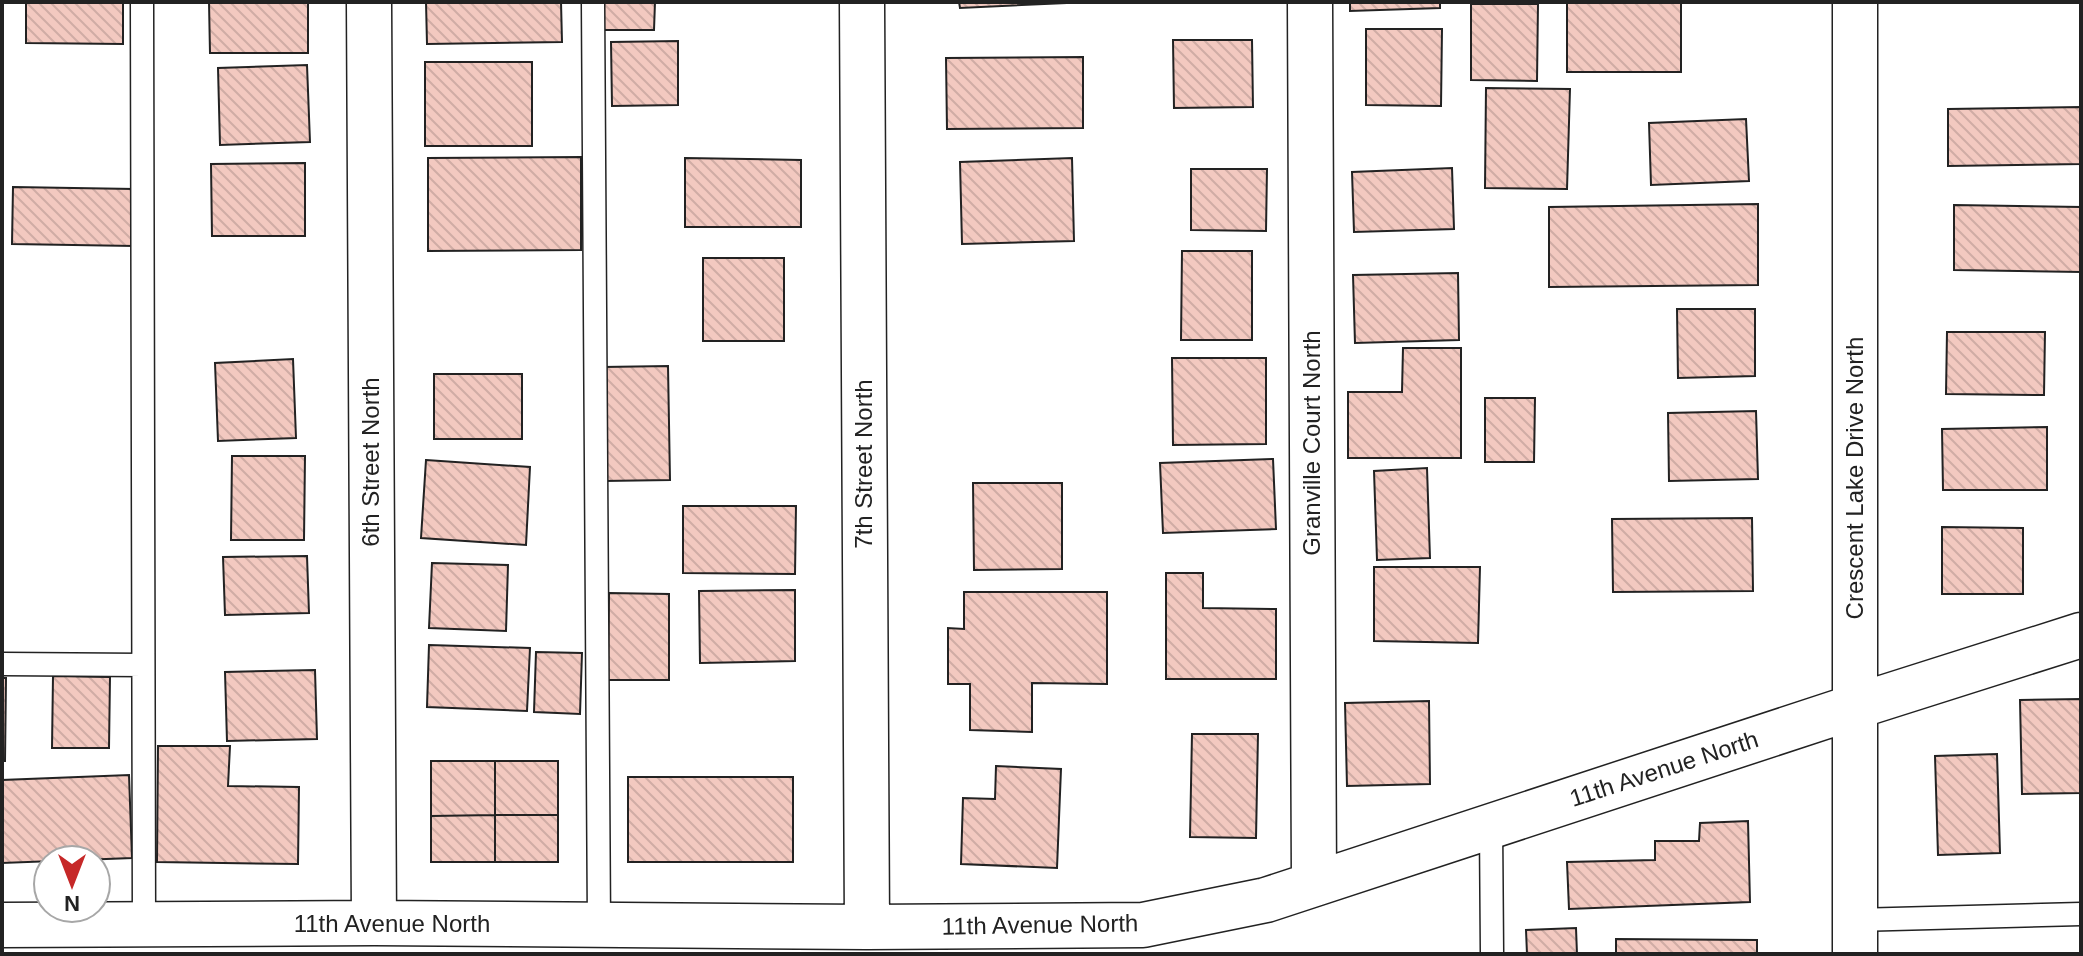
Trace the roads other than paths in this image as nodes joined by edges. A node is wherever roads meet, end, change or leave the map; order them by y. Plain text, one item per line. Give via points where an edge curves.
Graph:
1 (142, 2) edge
2 (369, 2) edge
3 (593, 2) edge
4 (862, 2) edge
5 (1310, 2) edge
6 (1855, 2) edge
7 (2081, 635) edge
8 (2, 664) edge
9 (143, 665) junction
10 (1854, 707) junction
11 (1491, 825) junction
12 (1314, 883) junction
13 (2081, 914) edge
14 (374, 923) junction
15 (144, 924) junction
16 (2, 925) edge
17 (599, 925) junction
18 (867, 927) junction
19 (1855, 937) edge
20 (1143, 940) edge
21 (1492, 954) edge

1 - 9 lane
2 - 14 street, 6th Street North
3 - 17 lane
4 - 18 street, 7th Street North
5 - 12 street, Granville Court North
6 - 10 street, Crescent Lake Drive North
7 - 10 street, 11th Avenue North
8 - 9 lane
9 - 15 lane
10 - 11 street, 11th Avenue North
10 - 19 street, Crescent Lake Drive North
11 - 12 street, 11th Avenue North
11 - 21 lane
12 - 20 street, 11th Avenue North
13 - 19 lane
14 - 15 street, 11th Avenue North
14 - 17 street, 11th Avenue North
15 - 16 street, 11th Avenue North
17 - 18 street, 11th Avenue North
18 - 20 street, 11th Avenue North

